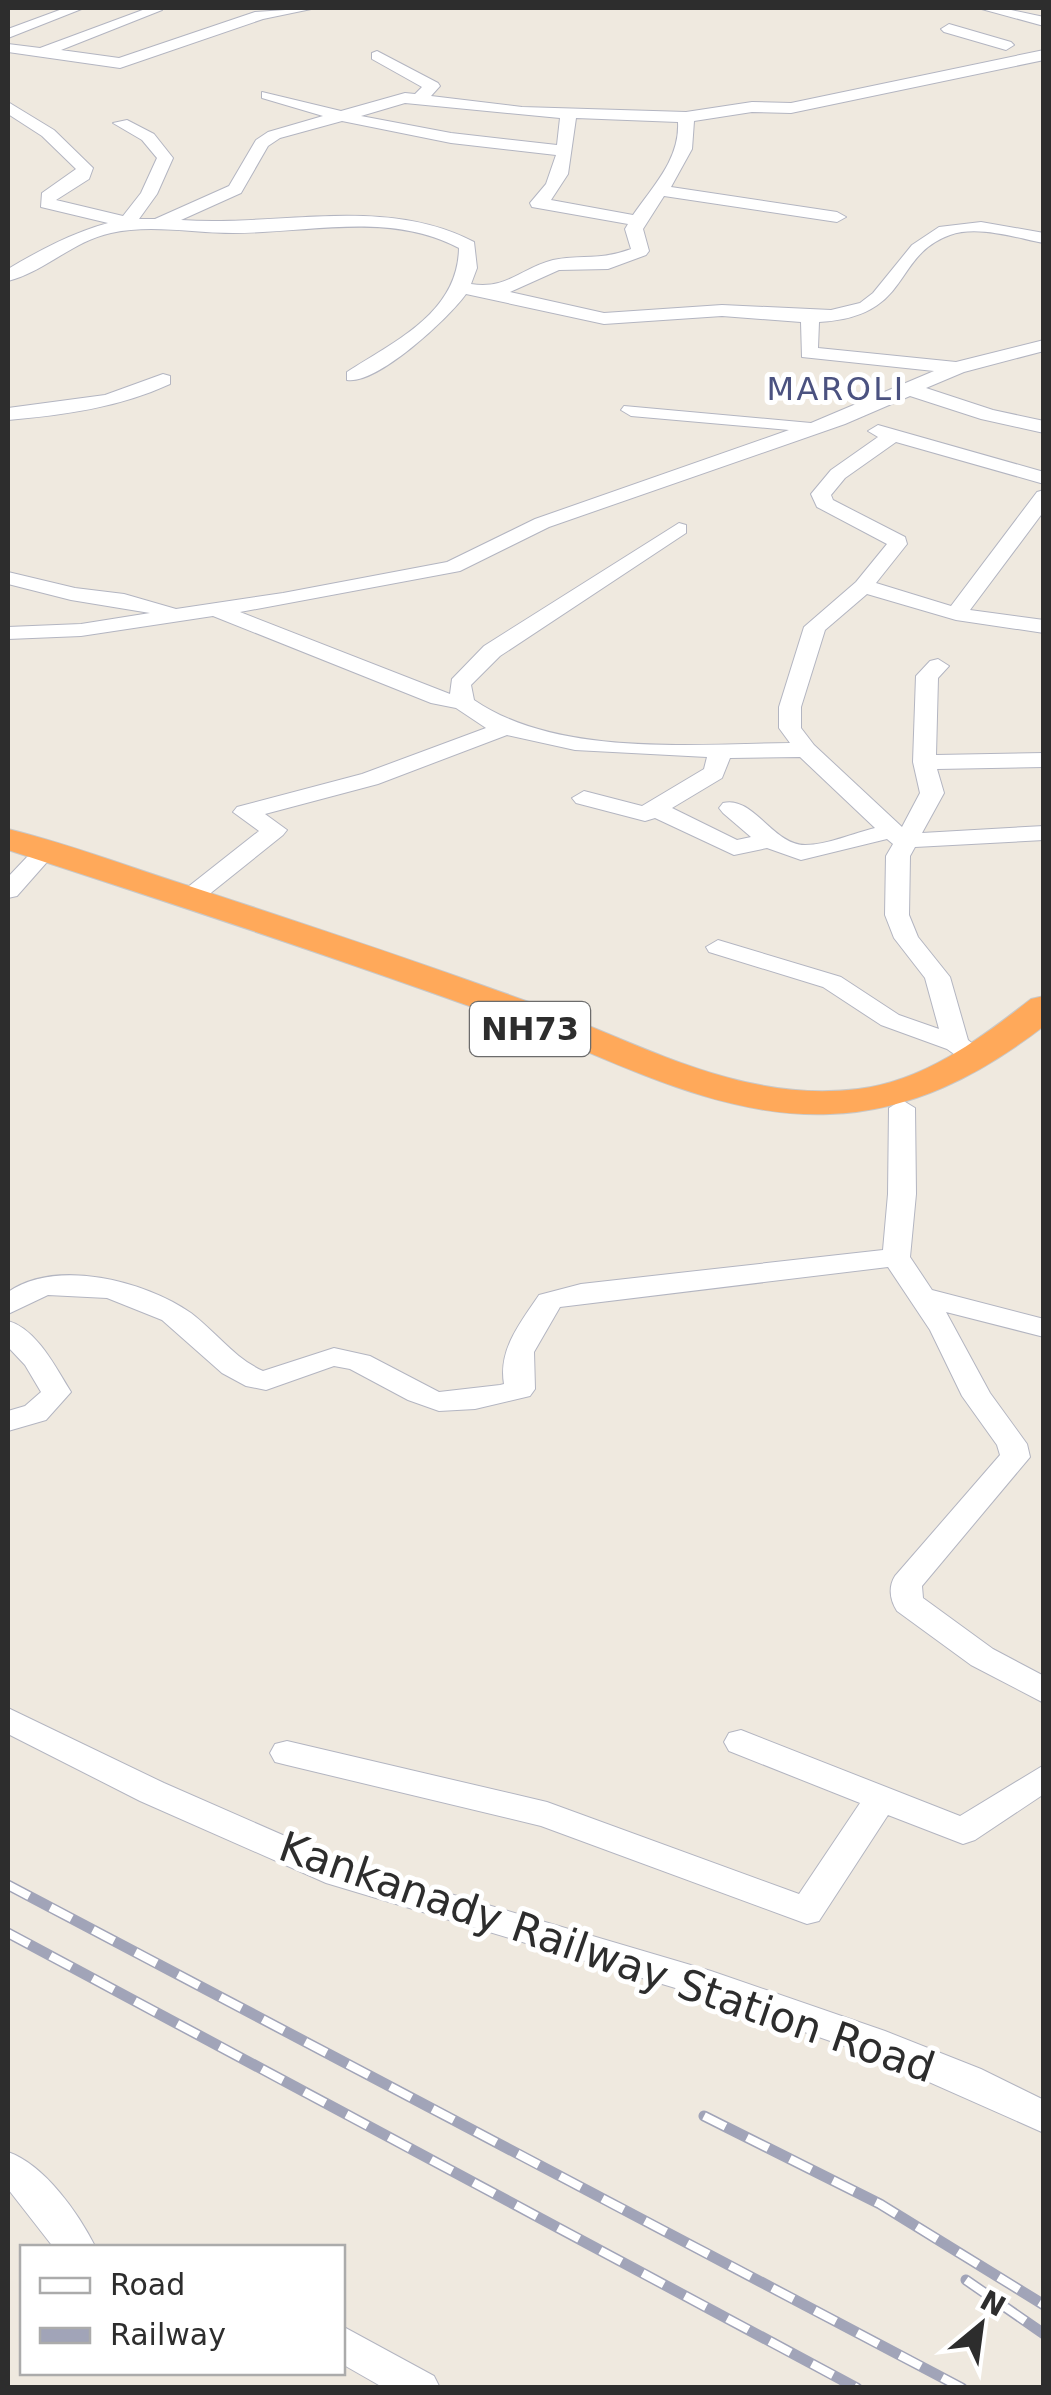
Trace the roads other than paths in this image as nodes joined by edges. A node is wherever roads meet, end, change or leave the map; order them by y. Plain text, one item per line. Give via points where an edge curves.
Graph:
1 (77, 8) edge
2 (144, 8) edge
3 (309, 8) edge
4 (985, 8) edge
5 (1044, 22) edge
6 (949, 29) dead end
7 (8, 34) edge
8 (1026, 40) edge
9 (8, 48) edge
10 (39, 53) junction
11 (1041, 55) edge
12 (376, 56) dead end
13 (120, 63) junction
14 (146, 74) dead end
15 (268, 95) dead end
16 (420, 98) junction
17 (8, 106) edge
18 (568, 112) junction
19 (686, 117) junction
20 (338, 118) junction
21 (121, 122) dead end
22 (564, 152) junction
23 (660, 190) junction
24 (837, 217) dead end
25 (638, 221) junction
26 (138, 224) junction
27 (1044, 238) edge
28 (8, 276) edge
29 (464, 288) junction
30 (496, 292) junction
31 (810, 314) junction
32 (1044, 345) edge
33 (1022, 353) junction
34 (1044, 361) edge
35 (957, 368) junction
36 (354, 376) dead end
37 (163, 380) dead end
38 (909, 389) junction
39 (631, 410) dead end
40 (8, 414) edge
41 (838, 420) junction
42 (816, 427) junction
43 (1044, 427) edge
44 (894, 435) junction
45 (1044, 478) edge
46 (1044, 496) edge
47 (680, 530) dead end
48 (8, 578) edge
49 (863, 586) junction
50 (214, 610) junction
51 (956, 614) junction
52 (180, 615) junction
53 (1044, 627) edge
54 (8, 633) edge
55 (938, 666) dead end
56 (463, 703) junction
57 (502, 728) junction
58 (721, 750) junction
59 (806, 750) junction
60 (1044, 760) edge
61 (924, 762) junction
62 (584, 798) dead end
63 (731, 808) dead end
64 (658, 810) junction
65 (1044, 833) edge
66 (898, 836) junction
67 (769, 840) junction
68 (17, 851) edge
69 (8, 891) edge
70 (188, 899) junction
71 (718, 947) dead end
72 (1044, 1007) edge
73 (1044, 1032) edge
74 (967, 1051) junction
75 (902, 1108) junction
76 (896, 1257) junction
77 (920, 1296) junction
78 (8, 1305) edge
79 (1044, 1328) edge
80 (8, 1330) edge
81 (8, 1422) edge
82 (1044, 1691) edge
83 (8, 1720) edge
84 (741, 1742) dead end
85 (287, 1753) dead end
86 (1044, 1776) edge
87 (881, 1798) junction
88 (1044, 2118) edge
89 (8, 2168) edge
90 (75, 2245) edge
91 (345, 2345) edge
92 (420, 2388) edge

1 - 7 street
2 - 10 street via 155,10
3 - 13 street via 260,15
4 - 5 street
6 - 8 street
8 - 11 street
9 - 10 street
10 - 13 street
11 - 19 street via 791,108
12 - 16 street via 432,86
13 - 14 street
15 - 20 street
16 - 18 street via 490,110
16 - 20 street
17 - 26 street via 85,168 47,203
18 - 19 street
18 - 22 street
19 - 23 street via 684,157
20 - 22 street
20 - 26 street via 262,143 235,189
21 - 26 street via 148,137 165,158
22 - 25 street via 556,190 538,202
23 - 24 street
23 - 25 street
25 - 30 street via 640,251 608,264 556,264
26 - 28 street via 73,240
26 - 29 street via 290,228 375,222 424,228 468,246
27 - 31 street via 947,230 917,249 900,278 864,308
29 - 30 street
29 - 36 street via 436,318
30 - 31 street via 544,310 594,318
31 - 35 street via 810,353
32 - 33 street
33 - 34 street
33 - 35 street
35 - 38 street
37 - 40 street via 97,403
38 - 41 street
38 - 43 street
39 - 42 street
41 - 42 street
41 - 44 street
42 - 50 street via 542,522 453,567
44 - 45 street
44 - 49 street via 821,494 824,503 895,538
46 - 51 street
47 - 56 street via 492,651 460,684
48 - 52 street
49 - 51 street
49 - 59 street via 815,627 790,707 790,728
50 - 52 street
50 - 56 street
51 - 53 street
52 - 54 street
55 - 61 street via 927,676
56 - 57 street
57 - 58 street via 581,743
57 - 70 street via 370,779 245,812 274,831
58 - 59 street
58 - 64 street via 714,774
59 - 66 street
60 - 61 street
61 - 66 street via 932,793
62 - 64 street via 638,814
63 - 67 street
64 - 67 street via 734,848
65 - 66 street
66 - 67 street via 801,853
66 - 74 street via 897,915 937,977
68 - 69 street
68 - 70 highway, NH73
68 - 75 highway, NH73 via 497,1017 706,1101 815,1117
70 - 74 highway, NH73 via 747,1096 826,1104 862,1100 933,1082
71 - 74 street via 832,982 890,1020
72 - 74 highway, NH73
73 - 75 highway, NH73 via 949,1094
75 - 76 street
76 - 77 street
76 - 78 street via 549,1301 518,1348 520,1390 464,1400 433,1400 340,1357 261,1382 238,1372 174,1315 96,1287 20,1293
77 - 79 street
77 - 82 street via 1015,1457 913,1574 906,1584 908,1603
80 - 81 street via 56,1392 48,1406
83 - 88 street, Kankanady Railway Station Road via 338,1874 698,1980 968,2080
84 - 87 street
85 - 87 street via 547,1815 807,1911
86 - 87 street via 963,1830
89 - 90 street
91 - 92 street

